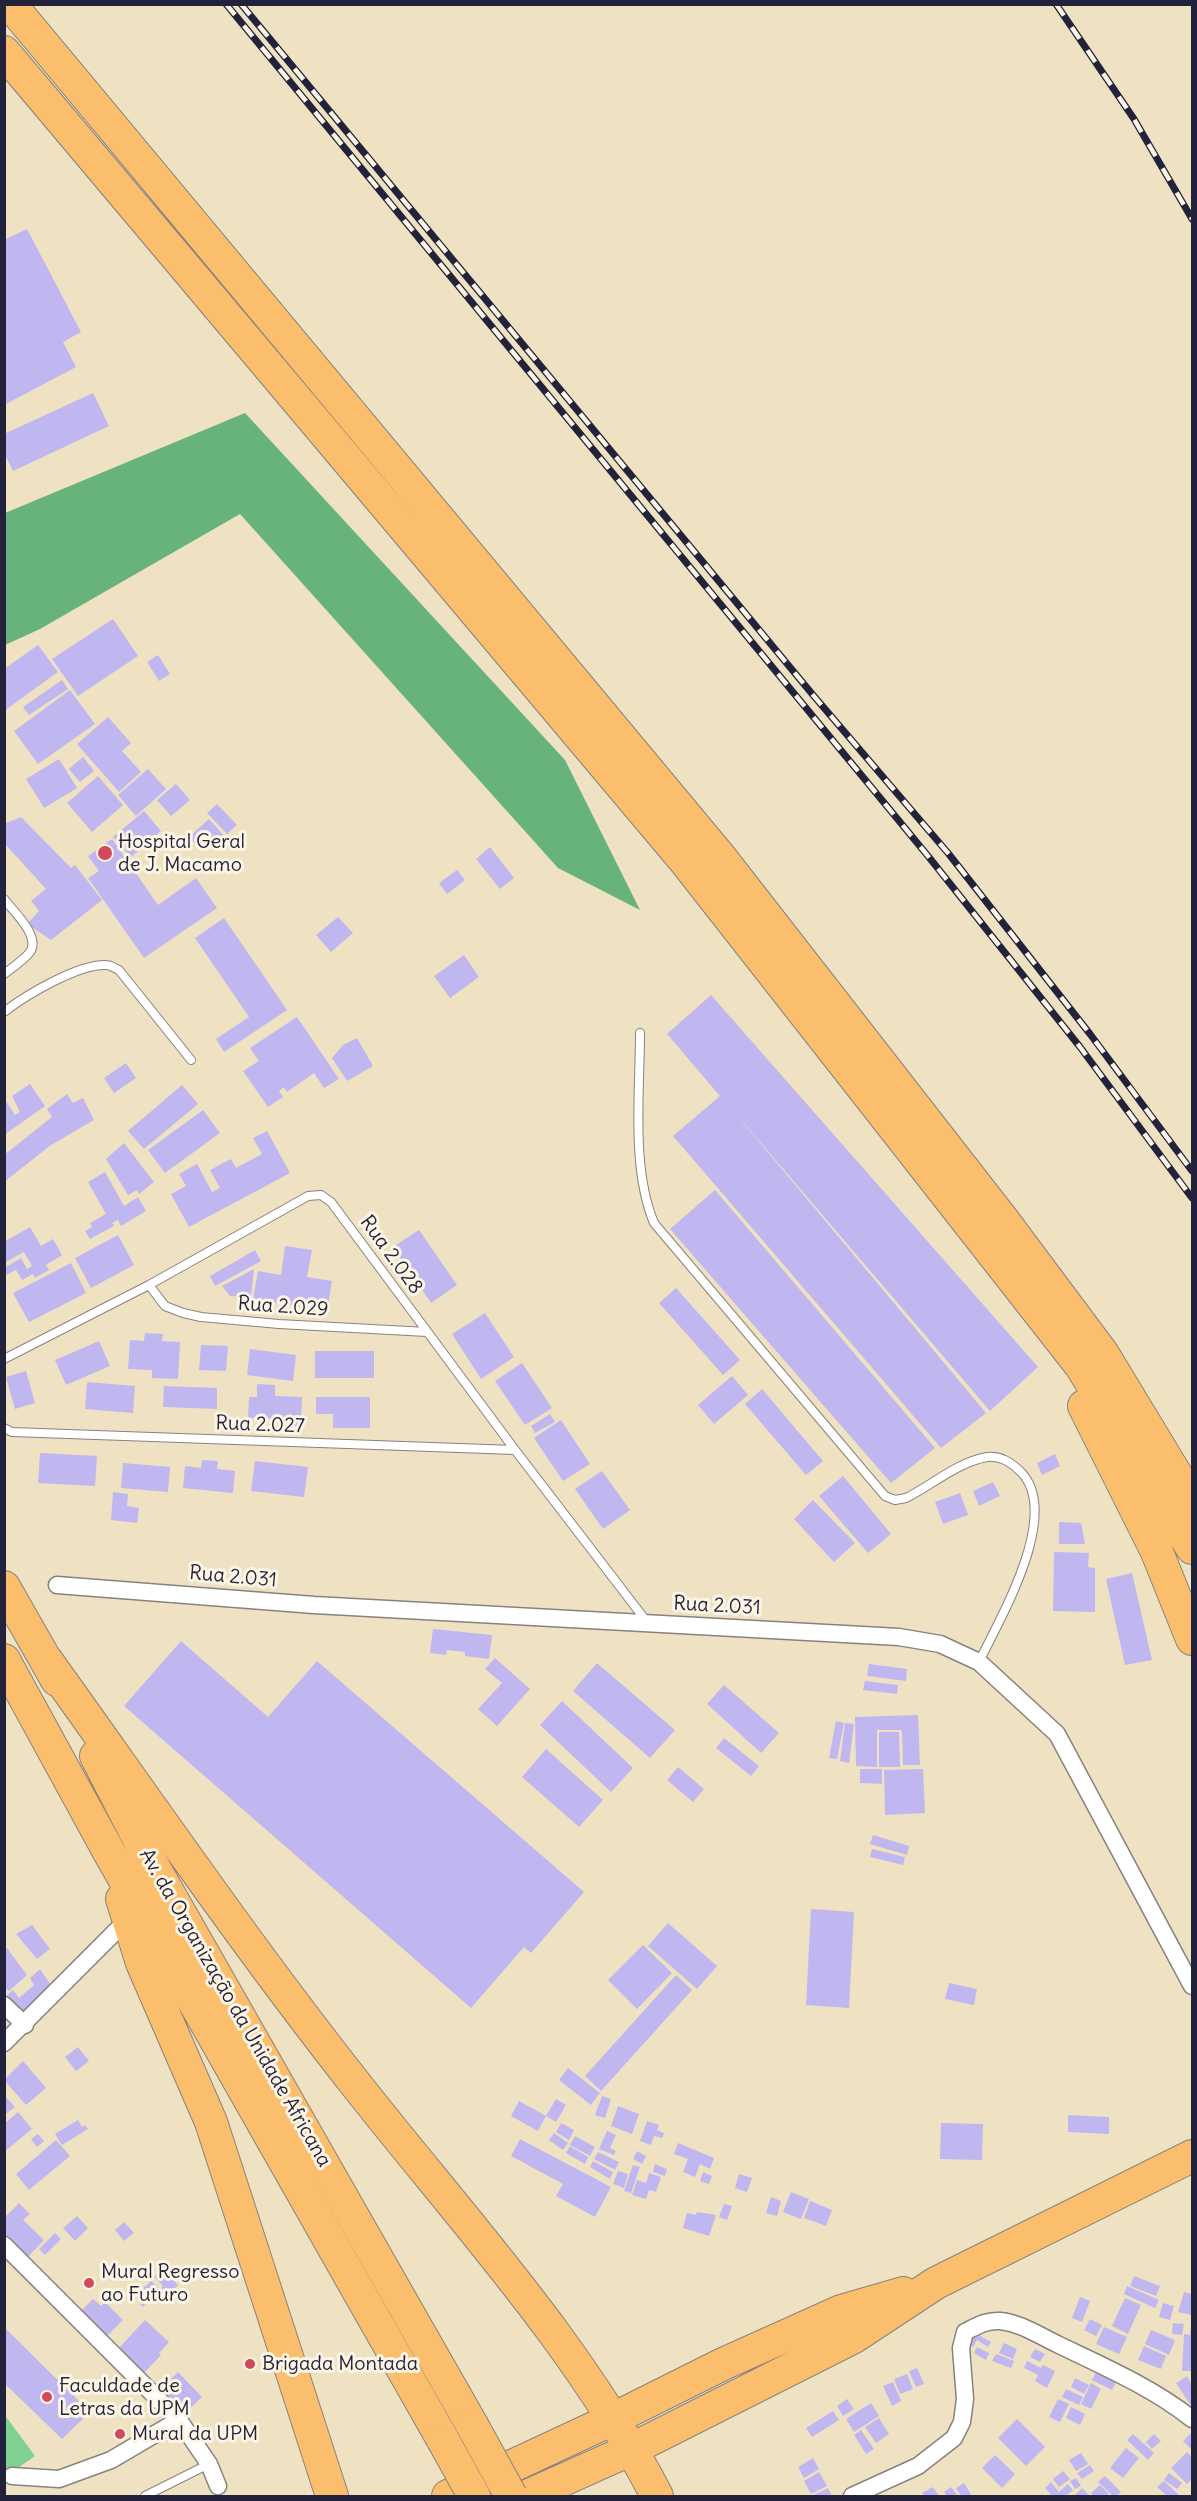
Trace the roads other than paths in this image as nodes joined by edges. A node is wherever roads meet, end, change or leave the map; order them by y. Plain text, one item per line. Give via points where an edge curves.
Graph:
1 (9, 4) edge
2 (4, 52) edge
3 (4, 899) edge
4 (4, 974) edge
5 (4, 1012) edge
6 (640, 1033) dead end
7 (191, 1060) dead end
8 (983, 1241) junction
9 (149, 1285) junction
10 (427, 1332) junction
11 (4, 1359) edge
12 (4, 1428) edge
13 (515, 1450) junction
14 (1192, 1501) edge
15 (1192, 1548) edge
16 (57, 1585) dead end
17 (4, 1587) edge
18 (647, 1623) junction
19 (1192, 1639) edge
20 (4, 1660) edge
21 (47, 1661) junction
22 (979, 1662) junction
23 (109, 1852) junction
24 (127, 1920) junction
25 (1192, 1986) edge
26 (4, 2005) edge
27 (25, 2025) junction
28 (4, 2043) edge
29 (1192, 2156) edge
30 (4, 2245) edge
31 (936, 2283) junction
32 (612, 2419) junction
33 (1192, 2419) edge
34 (179, 2420) junction
35 (632, 2449) junction
36 (209, 2464) junction
37 (12, 2476) dead end
38 (218, 2486) dead end
39 (146, 2496) edge
40 (332, 2496) edge
41 (448, 2496) edge
42 (474, 2496) edge
43 (511, 2496) edge
44 (527, 2496) edge
45 (657, 2496) edge
46 (852, 2496) edge

1 - 14 highway via 721,858 1103,1354
2 - 8 highway via 685,861
3 - 4 lane via 32,936 34,945
5 - 7 lane via 79,970 109,965 119,970
6 - 22 lane via 640,1146 646,1199 654,1223 885,1496 895,1500 906,1498 965,1464 986,1457 1009,1461 1029,1480 1034,1506 1033,1536 1024,1568
8 - 15 highway via 1081,1366
8 - 19 highway via 1075,1386 1157,1552
9 - 10 lane, Rua 2.029 via 165,1306 201,1317
9 - 10 lane, Rua 2.028 via 309,1196 321,1195 331,1202
9 - 11 lane, Rua 2.028
10 - 13 lane, Rua 2.028
12 - 13 lane, Rua 2.027 via 12,1432
13 - 18 lane, Rua 2.028
16 - 18 street, Rua 2.031 via 314,1605
17 - 21 highway, Av. da Organização da Unidade Africana
18 - 22 street, Rua 2.031 via 899,1637 940,1644
20 - 23 highway, Av. da Organização da Unidade Africana
21 - 32 highway via 352,2079 565,2346
21 - 43 highway, Av. da Organização da Unidade Africana, bridge via 148,1857
22 - 25 street, Rua 2.031 via 1057,1734
23 - 24 highway
23 - 42 highway, Av. da Organização da Unidade Africana, bridge
24 - 27 street
24 - 40 highway via 212,2122
26 - 27 street
27 - 28 street
29 - 31 highway
30 - 34 street
31 - 32 highway via 841,2311 713,2368
31 - 35 highway via 854,2337
32 - 35 highway
32 - 41 highway
33 - 46 street via 1107,2368 1016,2324 981,2323 965,2332 961,2348 965,2399 962,2422 954,2438 918,2466
34 - 36 street
34 - 37 street via 111,2460 59,2479
35 - 44 highway
35 - 45 highway
36 - 38 street
36 - 39 lane

